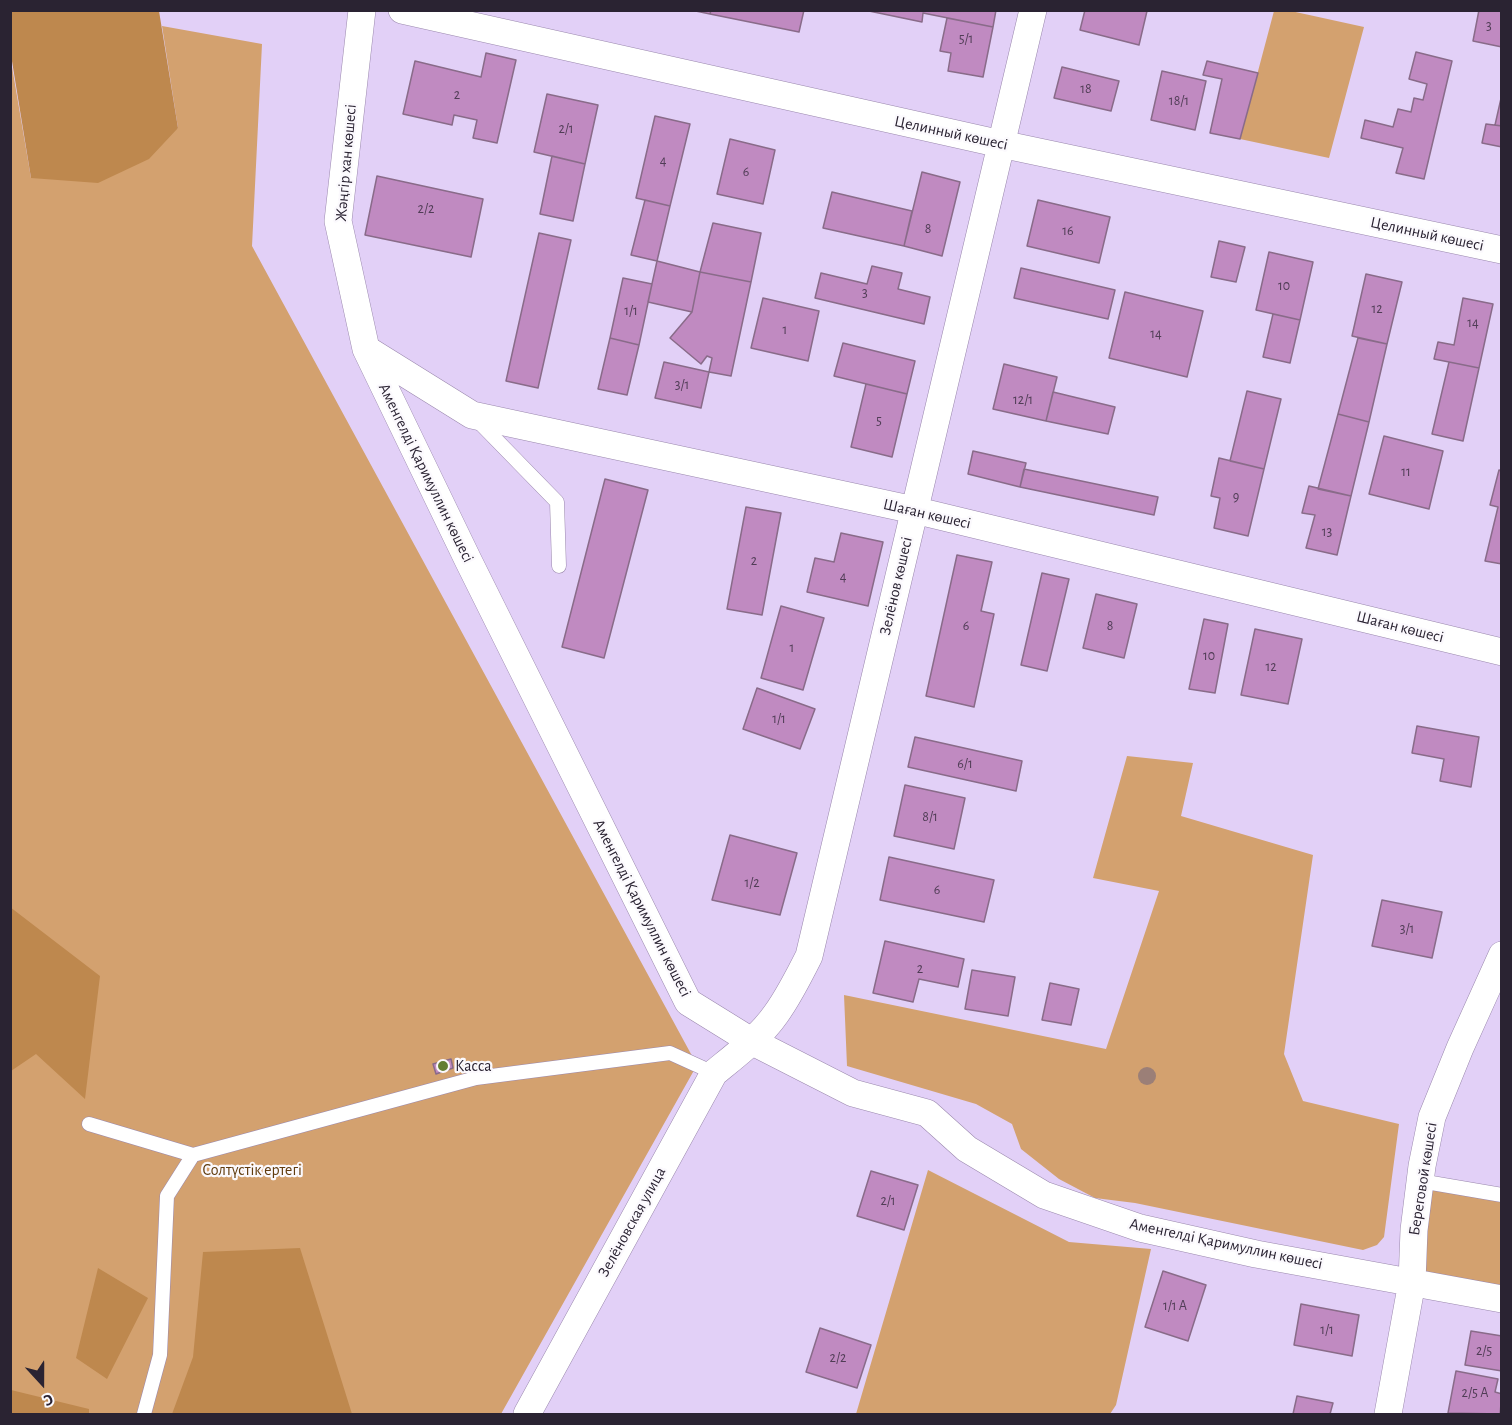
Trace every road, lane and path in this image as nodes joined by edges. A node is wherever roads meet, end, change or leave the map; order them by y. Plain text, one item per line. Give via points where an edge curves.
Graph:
1 (362, 10) edge
2 (402, 10) edge
3 (1033, 10) edge
4 (1001, 144) junction
5 (1502, 250) edge
6 (366, 349) junction
7 (472, 415) junction
8 (914, 510) junction
9 (559, 566) dead end
10 (1502, 652) edge
11 (1502, 955) edge
12 (751, 1041) junction
13 (714, 1073) junction
14 (89, 1124) dead end
15 (193, 1155) junction
16 (1420, 1181) junction
17 (1502, 1195) edge
18 (1412, 1282) junction
19 (1502, 1299) edge
20 (144, 1414) edge
21 (527, 1414) edge
22 (1388, 1414) edge

1 - 6 street, Жәңгір хан көшесі via 338,221
2 - 4 street, Целинный көшесі
3 - 4 street, Зелёнов көшесі
4 - 5 street, Целинный көшесі
4 - 8 street, Зелёнов көшесі
6 - 7 street, Шаған көшесі
6 - 12 street, Аменгелді Қаримуллин көшесі via 688,1002
7 - 8 street, Шаған көшесі
7 - 9 lane via 557,502
8 - 10 street, Шаған көшесі
8 - 12 street, Зелёнов көшесі via 809,956 775,1016
11 - 16 street, Береговой көшесі via 1432,1117
12 - 13 street, Зелёновская улица
12 - 18 street, Аменгелді Қаримуллин көшесі via 853,1093 927,1113 967,1149 1044,1195 1140,1228
13 - 15 lane via 670,1053 476,1078
13 - 21 street, Зелёновская улица
14 - 15 lane
15 - 20 lane via 167,1196 160,1356
16 - 17 lane
16 - 18 street, Береговой көшесі
18 - 19 street, Аменгелді Қаримуллин көшесі
18 - 22 street, Береговой көшесі

